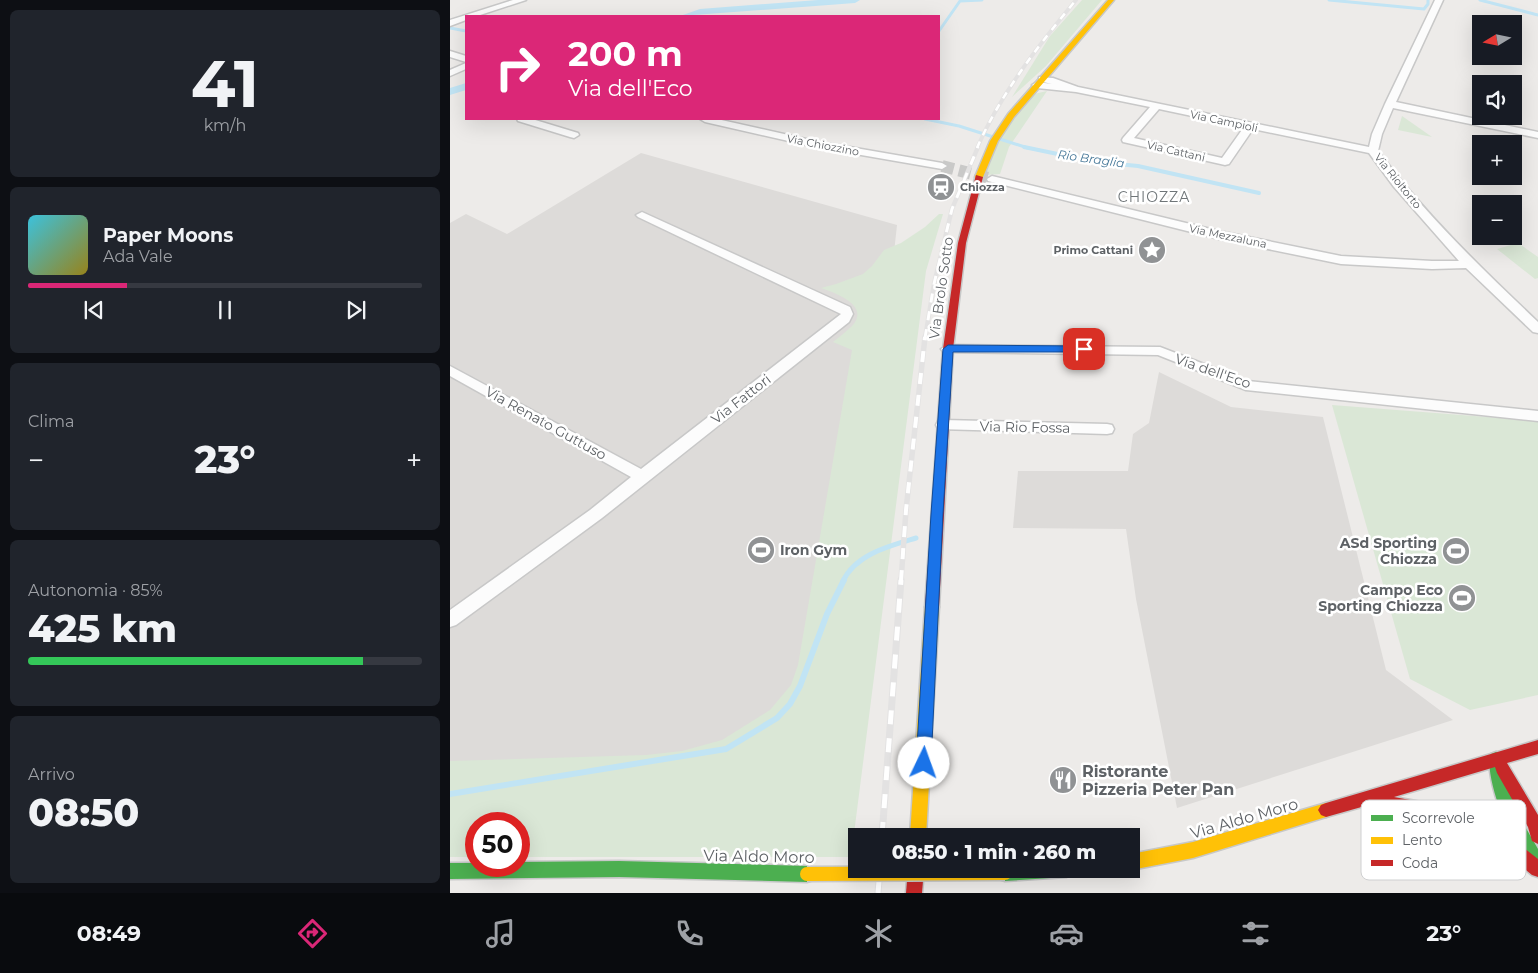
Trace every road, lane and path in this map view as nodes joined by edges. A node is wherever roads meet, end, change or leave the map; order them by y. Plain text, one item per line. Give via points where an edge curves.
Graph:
1 (522, 0) edge
2 (1110, 0) edge
3 (1439, 0) edge
4 (474, 15) edge
5 (450, 54) edge
6 (465, 59) edge
7 (465, 66) edge
8 (450, 73) edge
9 (1043, 78) junction
10 (1060, 86) junction
11 (1027, 94) junction
12 (1390, 104) junction
13 (1156, 106) junction
14 (525, 120) edge
15 (709, 120) edge
16 (1250, 126) junction
17 (574, 135) dead end
18 (1538, 135) edge
19 (1373, 151) junction
20 (942, 166) tunnel mouth
21 (992, 179) tunnel mouth
22 (642, 215) dead end
23 (1468, 264) junction
24 (1538, 329) edge
25 (948, 349) junction
26 (450, 370) edge
27 (1538, 416) edge
28 (943, 425) junction
29 (1107, 429) dead end
30 (642, 476) junction
31 (450, 620) edge
32 (1538, 747) edge
33 (1496, 759) junction
34 (1364, 799) junction
35 (1370, 800) edge
36 (1503, 800) edge
37 (1520, 800) edge
38 (1526, 811) edge
39 (918, 828) edge
40 (1538, 836) edge
41 (1526, 846) edge
42 (1526, 859) edge
43 (1140, 860) edge
44 (1538, 862) edge
45 (1538, 869) edge
46 (450, 871) edge
47 (848, 874) edge
48 (915, 878) edge
49 (914, 893) edge

1 - 4 street
2 - 9 main road, Via Brolo Sotto
3 - 12 street, Via Rioltorto
5 - 6 street
7 - 8 street
9 - 10 street, Via Campioli
9 - 10 street via 1053,76
9 - 11 main road, Via Brolo Sotto
10 - 11 street, Via Campioli
10 - 13 street, Via Campioli
11 - 25 main road, Via Brolo Sotto via 996,139 979,176 966,220
12 - 18 street
12 - 19 street, Via Rioltorto
13 - 16 street, Via Campioli
13 - 16 street, Via Cattani via 1127,140 1225,162
14 - 17 street
15 - 20 street, Via Chiozzino via 815,144
16 - 19 street, Via Campioli
19 - 23 street, Via Rioltorto via 1398,185
21 - 23 street, Via Mezzaluna via 1219,235 1341,260
22 - 30 street, Via Fattori via 800,287 847,314
23 - 24 street, Via Rioltorto
25 - 27 street, Via dell'Eco via 1160,351 1246,385
25 - 28 main road, Via Brolo Sotto
26 - 30 street, Via Renato Guttuso
28 - 29 street, Via Rio Fossa
28 - 39 main road, Via Brolo Sotto
30 - 31 street, Via Fattori via 596,514
32 - 33 main road, Via Aldo Moro
33 - 34 main road, Via Aldo Moro
33 - 36 main road
33 - 37 main road
34 - 35 main road, Via Aldo Moro
34 - 43 main road, Via Aldo Moro via 1193,850
38 - 40 main road
41 - 44 main road
42 - 45 main road, Via Aldo Moro
46 - 47 main road, Via Aldo Moro, bridge via 619,869
48 - 49 main road

